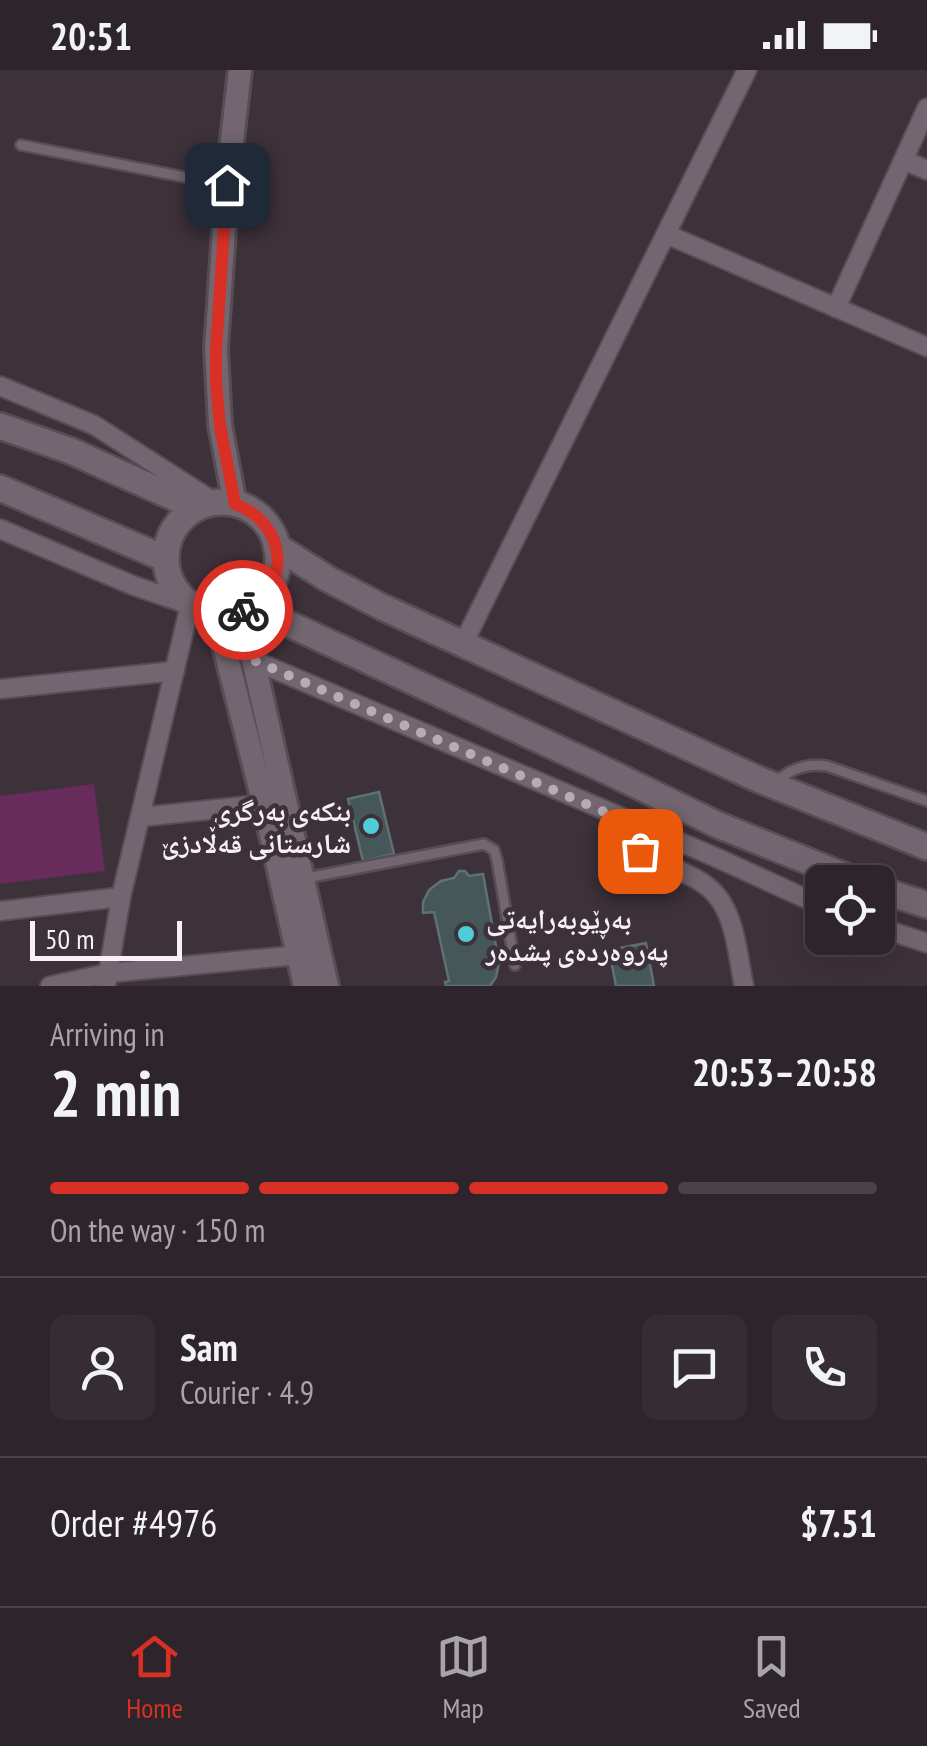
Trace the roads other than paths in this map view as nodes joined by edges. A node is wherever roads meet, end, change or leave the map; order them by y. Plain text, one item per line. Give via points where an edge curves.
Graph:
1 (240, 70) edge
2 (747, 70) edge
3 (927, 108) edge
4 (21, 145) dead end
5 (903, 160) junction
6 (927, 170) edge
7 (227, 185) junction
8 (666, 234) junction
9 (836, 308) junction
10 (927, 347) edge
11 (0, 386) edge
12 (0, 426) edge
13 (0, 488) edge
14 (216, 505) junction
15 (0, 529) edge
16 (276, 546) junction
17 (166, 559) junction
18 (190, 605) junction
19 (246, 608) junction
20 (216, 614) junction
21 (463, 644) junction
22 (253, 660) junction
23 (175, 672) junction
24 (0, 688) edge
25 (773, 786) junction
26 (927, 802) edge
27 (264, 804) junction
28 (142, 816) junction
29 (623, 820) junction
30 (282, 833) junction
31 (927, 847) edge
32 (818, 865) edge
33 (304, 878) junction
34 (895, 895) edge
35 (121, 897) junction
36 (805, 898) edge
37 (927, 905) edge
38 (0, 912) edge
39 (895, 932) edge
40 (927, 943) edge
41 (299, 956) junction
42 (515, 965) dead end
43 (108, 980) edge
44 (50, 986) edge
45 (305, 986) edge
46 (327, 986) edge
47 (744, 986) edge

1 - 7 street
2 - 8 street
3 - 5 street
4 - 7 lane
5 - 6 street
5 - 9 street
7 - 14 street via 216,350
8 - 9 street
8 - 21 street
9 - 10 street
11 - 14 street via 94,425
12 - 14 main road
13 - 17 main road
14 - 16 main road via 247,508 266,524
14 - 17 main road via 180,521
15 - 18 street
16 - 19 main road via 276,574 262,598
16 - 21 main road via 355,594
17 - 18 main road via 172,585
18 - 20 main road
18 - 23 street
19 - 20 main road
19 - 22 street
19 - 32 main road
20 - 27 street
21 - 25 main road
22 - 29 street
22 - 30 street
23 - 24 street
23 - 28 street
25 - 26 lane via 797,768 817,765
25 - 31 main road
27 - 28 street
27 - 30 street
28 - 35 street
29 - 36 street
29 - 47 street via 640,851 717,896
30 - 33 street
30 - 41 street
33 - 42 lane via 484,844 497,860
33 - 46 street
34 - 37 main road
35 - 38 street
35 - 43 street
39 - 40 street
41 - 43 street
41 - 45 street
43 - 44 street

